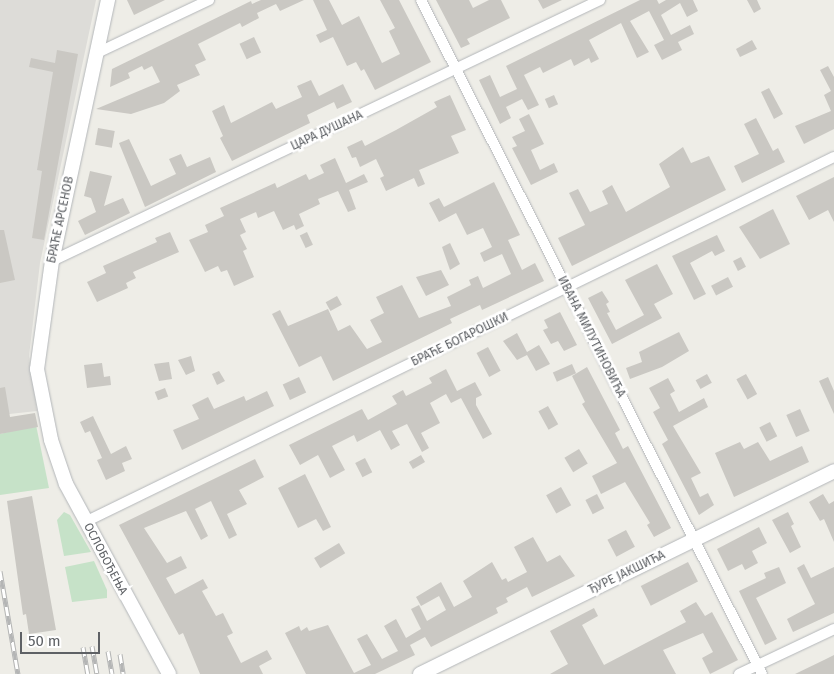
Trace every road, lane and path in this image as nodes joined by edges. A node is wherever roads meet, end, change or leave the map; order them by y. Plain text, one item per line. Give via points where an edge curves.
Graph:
1 (108, 0) edge
2 (209, 0) edge
3 (421, 0) edge
4 (600, 0) edge
5 (97, 54) junction
6 (457, 70) junction
7 (834, 158) edge
8 (52, 261) junction
9 (566, 288) junction
10 (51, 440) joint
11 (834, 470) edge
12 (85, 522) junction
13 (696, 539) junction
14 (834, 629) edge
15 (759, 669) edge
16 (169, 674) edge
17 (420, 674) edge
18 (739, 674) edge

1 - 5 main road, БРАЋЕ АРСЕНОВ
2 - 5 street
3 - 6 street, ИВАНА МИЛУТИНОВИЋА
4 - 6 street, ЦАРА ДУШАНА
5 - 8 main road, БРАЋЕ АРСЕНОВ
6 - 8 street, ЦАРА ДУШАНА
6 - 9 street, ИВАНА МИЛУТИНОВИЋА
7 - 9 street, БРАЋЕ БОГАРОШКИ
8 - 10 main road, БРАЋЕ АРСЕНОВ via 37,369
9 - 12 street, БРАЋЕ БОГАРОШКИ
9 - 13 street, ИВАНА МИЛУТИНОВИЋА
10 - 12 main road, ОСЛОБОЂЕЊА via 66,484
11 - 13 main road, ЂУРЕ ЈАКШИЋА
12 - 16 main road, ОСЛОБОЂЕЊА
13 - 15 street, ИВАНА МИЛУТИНОВИЋА
13 - 17 main road, ЂУРЕ ЈАКШИЋА
14 - 15 street
15 - 18 street

